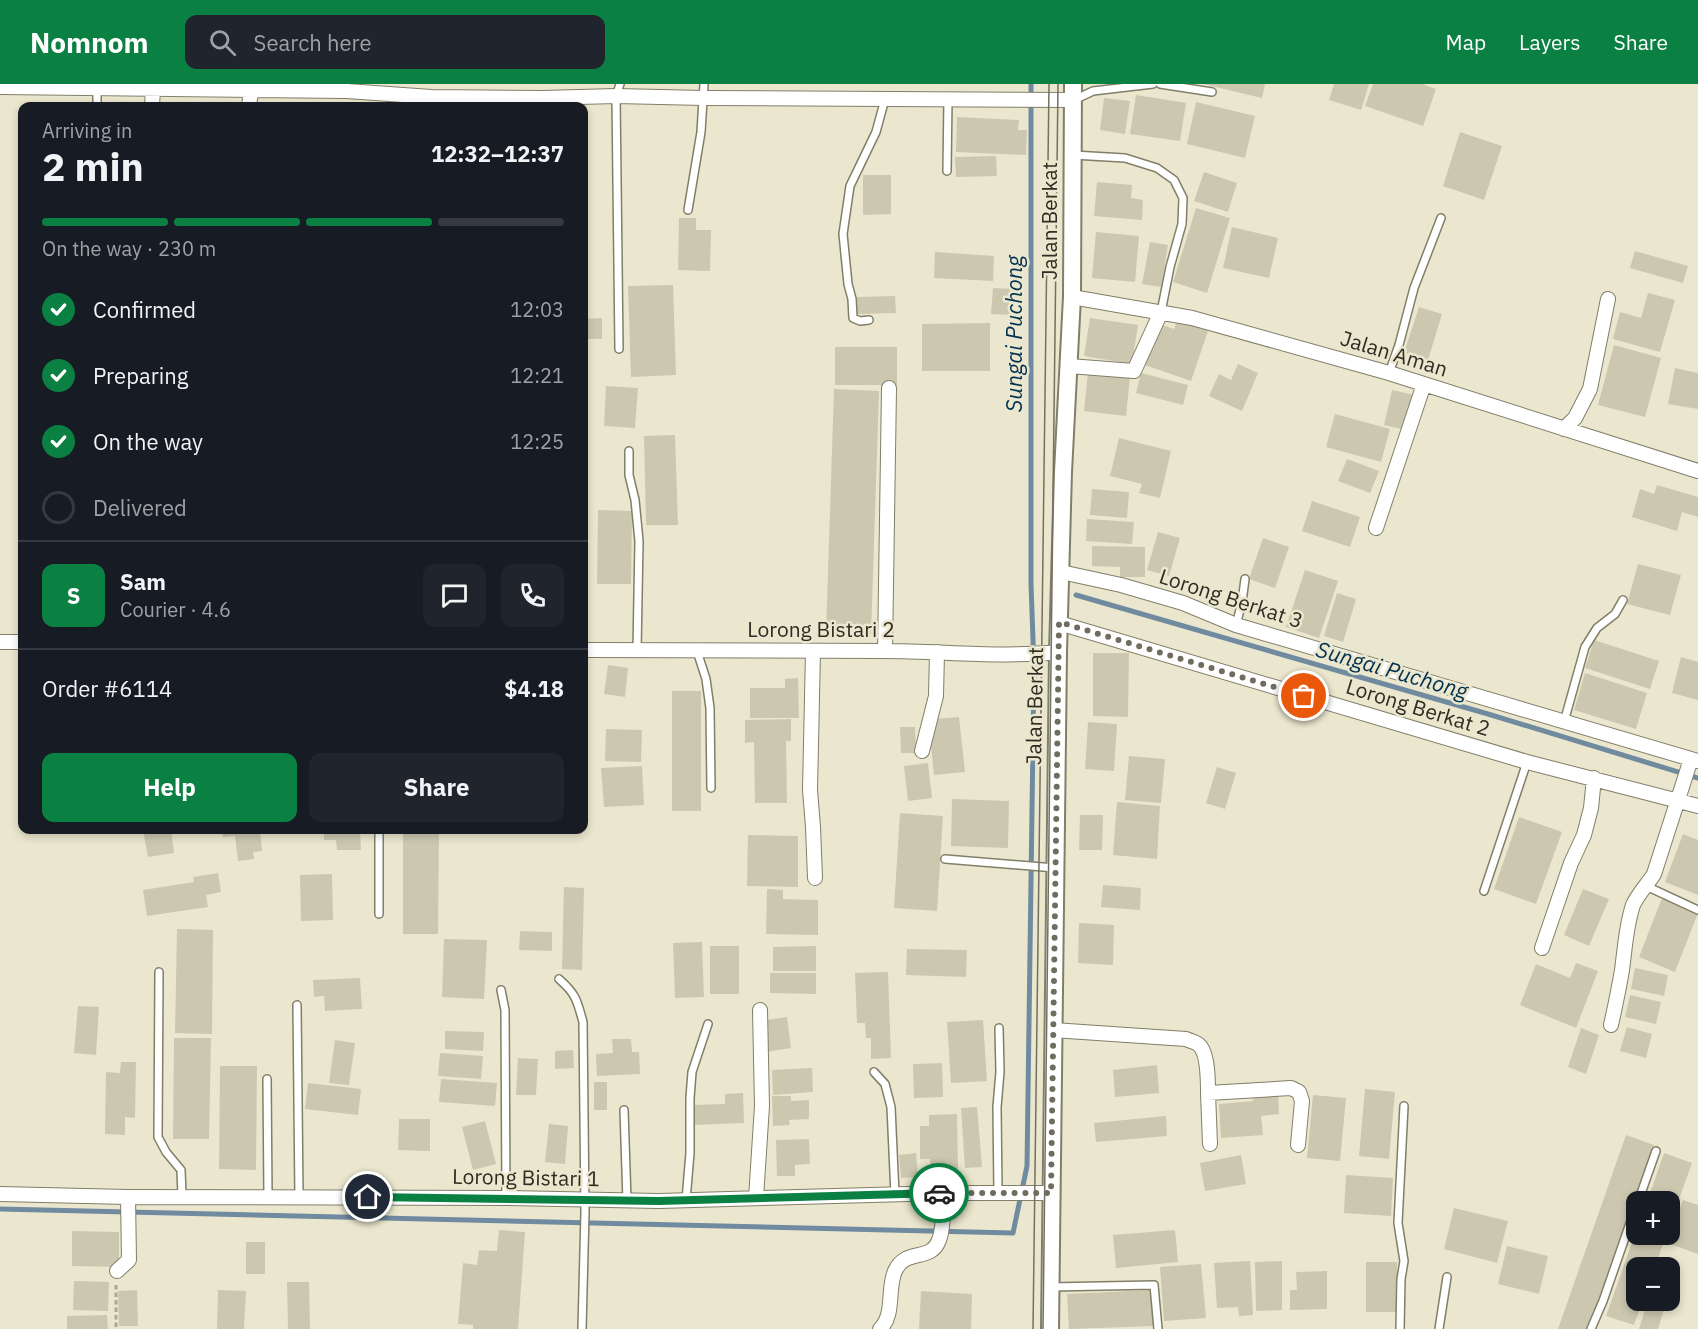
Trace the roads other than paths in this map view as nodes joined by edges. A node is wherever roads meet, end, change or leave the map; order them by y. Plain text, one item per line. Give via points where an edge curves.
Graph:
1 (1153, 84) edge
2 (1160, 84) edge
3 (1, 86) edge
4 (198, 87) edge
5 (97, 88) junction
6 (347, 88) edge
7 (153, 90) junction
8 (431, 90) edge
9 (618, 90) edge
10 (251, 91) junction
11 (473, 91) edge
12 (704, 91) edge
13 (1073, 92) edge
14 (1212, 92) dead end
15 (885, 99) junction
16 (948, 99) junction
17 (98, 102) edge
18 (152, 102) edge
19 (250, 102) edge
20 (542, 102) edge
21 (1073, 155) junction
22 (947, 171) dead end
23 (688, 210) dead end
24 (1441, 218) dead end
25 (1072, 297) junction
26 (1608, 299) dead end
27 (1161, 312) junction
28 (869, 320) dead end
29 (619, 349) dead end
30 (1069, 366) junction
31 (1389, 373) junction
32 (1424, 384) junction
33 (889, 388) dead end
34 (1564, 429) junction
35 (629, 451) dead end
36 (1698, 471) edge
37 (1376, 528) dead end
38 (1061, 572) junction
39 (1245, 579) dead end
40 (1623, 600) dead end
41 (1059, 622) junction
42 (1236, 625) junction
43 (0, 642) edge
44 (18, 642) edge
45 (588, 650) edge
46 (637, 650) junction
47 (697, 651) junction
48 (813, 651) junction
49 (885, 651) junction
50 (937, 652) junction
51 (1051, 653) junction
52 (1564, 722) junction
53 (922, 751) dead end
54 (1527, 762) junction
55 (1693, 762) edge
56 (1594, 778) junction
57 (711, 788) dead end
58 (1678, 796) junction
59 (1698, 806) edge
60 (379, 834) edge
61 (945, 859) dead end
62 (1048, 867) junction
63 (815, 878) dead end
64 (1646, 886) junction
65 (1484, 891) dead end
66 (1698, 910) edge
67 (379, 914) dead end
68 (1542, 948) dead end
69 (159, 972) dead end
70 (560, 979) dead end
71 (501, 990) dead end
72 (297, 1005) dead end
73 (760, 1010) dead end
74 (708, 1024) dead end
75 (1611, 1025) dead end
76 (999, 1028) dead end
77 (1053, 1030) junction
78 (874, 1072) dead end
79 (267, 1079) dead end
80 (1209, 1092) junction
81 (1404, 1106) dead end
82 (624, 1110) dead end
83 (1210, 1144) dead end
84 (1298, 1145) dead end
85 (1656, 1150) dead end
86 (1642, 1191) edge
87 (944, 1193) junction
88 (1003, 1193) junction
89 (1044, 1193) junction
90 (0, 1194) edge
91 (895, 1195) junction
92 (182, 1196) junction
93 (268, 1197) junction
94 (299, 1197) junction
95 (506, 1198) junction
96 (756, 1198) junction
97 (686, 1200) junction
98 (627, 1201) junction
99 (128, 1202) junction
100 (585, 1206) junction
101 (1626, 1235) edge
102 (117, 1271) road end
103 (1447, 1277) dead end
104 (1050, 1287) junction
105 (582, 1329) edge
106 (880, 1329) edge
107 (1050, 1329) edge
108 (1158, 1329) edge
109 (1400, 1329) edge
110 (1439, 1329) edge
111 (1591, 1329) edge

1 - 13 lane
2 - 14 lane
3 - 5 street
4 - 7 street
4 - 10 street
5 - 7 street
5 - 17 lane
6 - 8 street
6 - 10 street
7 - 18 street
8 - 11 street
9 - 12 street
9 - 20 street
9 - 29 lane
10 - 19 street
11 - 20 street
12 - 15 street
12 - 23 lane
13 - 16 street via 1039,100
13 - 21 street, Jalan Berkat
15 - 16 street
15 - 28 lane via 876,132 850,186 843,234 853,318
16 - 22 lane
21 - 25 street, Jalan Berkat
21 - 27 lane via 1125,158 1157,168 1174,180 1183,198 1182,224
24 - 31 lane via 1414,288
25 - 27 street, Jalan Aman
25 - 30 street, Jalan Berkat
26 - 34 street via 1590,389 1575,418
27 - 30 street via 1134,371
27 - 31 street, Jalan Aman
30 - 38 street, Jalan Berkat
31 - 32 street, Jalan Aman
32 - 34 street, Jalan Aman
32 - 37 street
33 - 49 street
34 - 36 street, Jalan Aman
35 - 46 lane via 639,541
38 - 41 street, Jalan Berkat
38 - 42 street, Lorong Berkat 3 via 1183,603
39 - 42 lane
40 - 52 lane via 1585,647
41 - 51 street, Jalan Berkat
41 - 54 street, Lorong Berkat 2
42 - 52 street, Lorong Berkat 3
43 - 44 street
45 - 46 street, Lorong Bistari 2
46 - 47 street, Lorong Bistari 2
47 - 48 street, Lorong Bistari 2
47 - 57 lane via 710,708
48 - 49 street, Lorong Bistari 2
48 - 63 street via 810,790
49 - 50 street, Lorong Bistari 2
50 - 51 street, Lorong Bistari 2
50 - 53 street via 936,696
51 - 62 street, Jalan Berkat
52 - 55 street, Lorong Berkat 3
54 - 56 street, Lorong Berkat 2
54 - 65 lane
55 - 58 street
56 - 58 street, Lorong Berkat 2
56 - 68 street via 1584,835
58 - 59 street, Lorong Berkat 2
58 - 64 street via 1654,874
60 - 67 lane
61 - 62 lane
62 - 77 street, Jalan Berkat
64 - 66 lane
64 - 75 street via 1634,905 1626,931
69 - 92 lane via 158,1137 181,1170
70 - 100 lane via 577,999 583,1022
71 - 95 lane via 505,1010
72 - 94 lane
73 - 96 street via 762,1106
74 - 97 lane via 692,1072
76 - 88 lane via 997,1107
77 - 80 street via 1186,1039 1200,1046 1205,1054
77 - 89 street, Jalan Berkat
78 - 91 lane via 885,1084 891,1107
79 - 93 lane
80 - 83 street
80 - 84 street via 1291,1088 1299,1092 1302,1101
81 - 109 lane via 1398,1223 1404,1261
82 - 98 lane
85 - 86 lane
87 - 88 street, Lorong Bistari 1
87 - 91 street, Lorong Bistari 1
87 - 106 street via 939,1241 933,1250 899,1263 890,1288 889,1312
88 - 89 street, Lorong Bistari 1
89 - 104 street, Jalan Berkat
90 - 99 street, Lorong Bistari 1
91 - 96 street, Lorong Bistari 1
92 - 93 street, Lorong Bistari 1
92 - 99 street, Lorong Bistari 1
93 - 94 street, Lorong Bistari 1
94 - 95 street, Lorong Bistari 1
95 - 100 street, Lorong Bistari 1
96 - 97 street, Lorong Bistari 1
97 - 98 street, Lorong Bistari 1
98 - 100 street, Lorong Bistari 1
99 - 102 street via 129,1260
100 - 105 lane
101 - 111 lane
103 - 110 lane
104 - 107 street, Jalan Berkat
104 - 108 lane via 1154,1285

